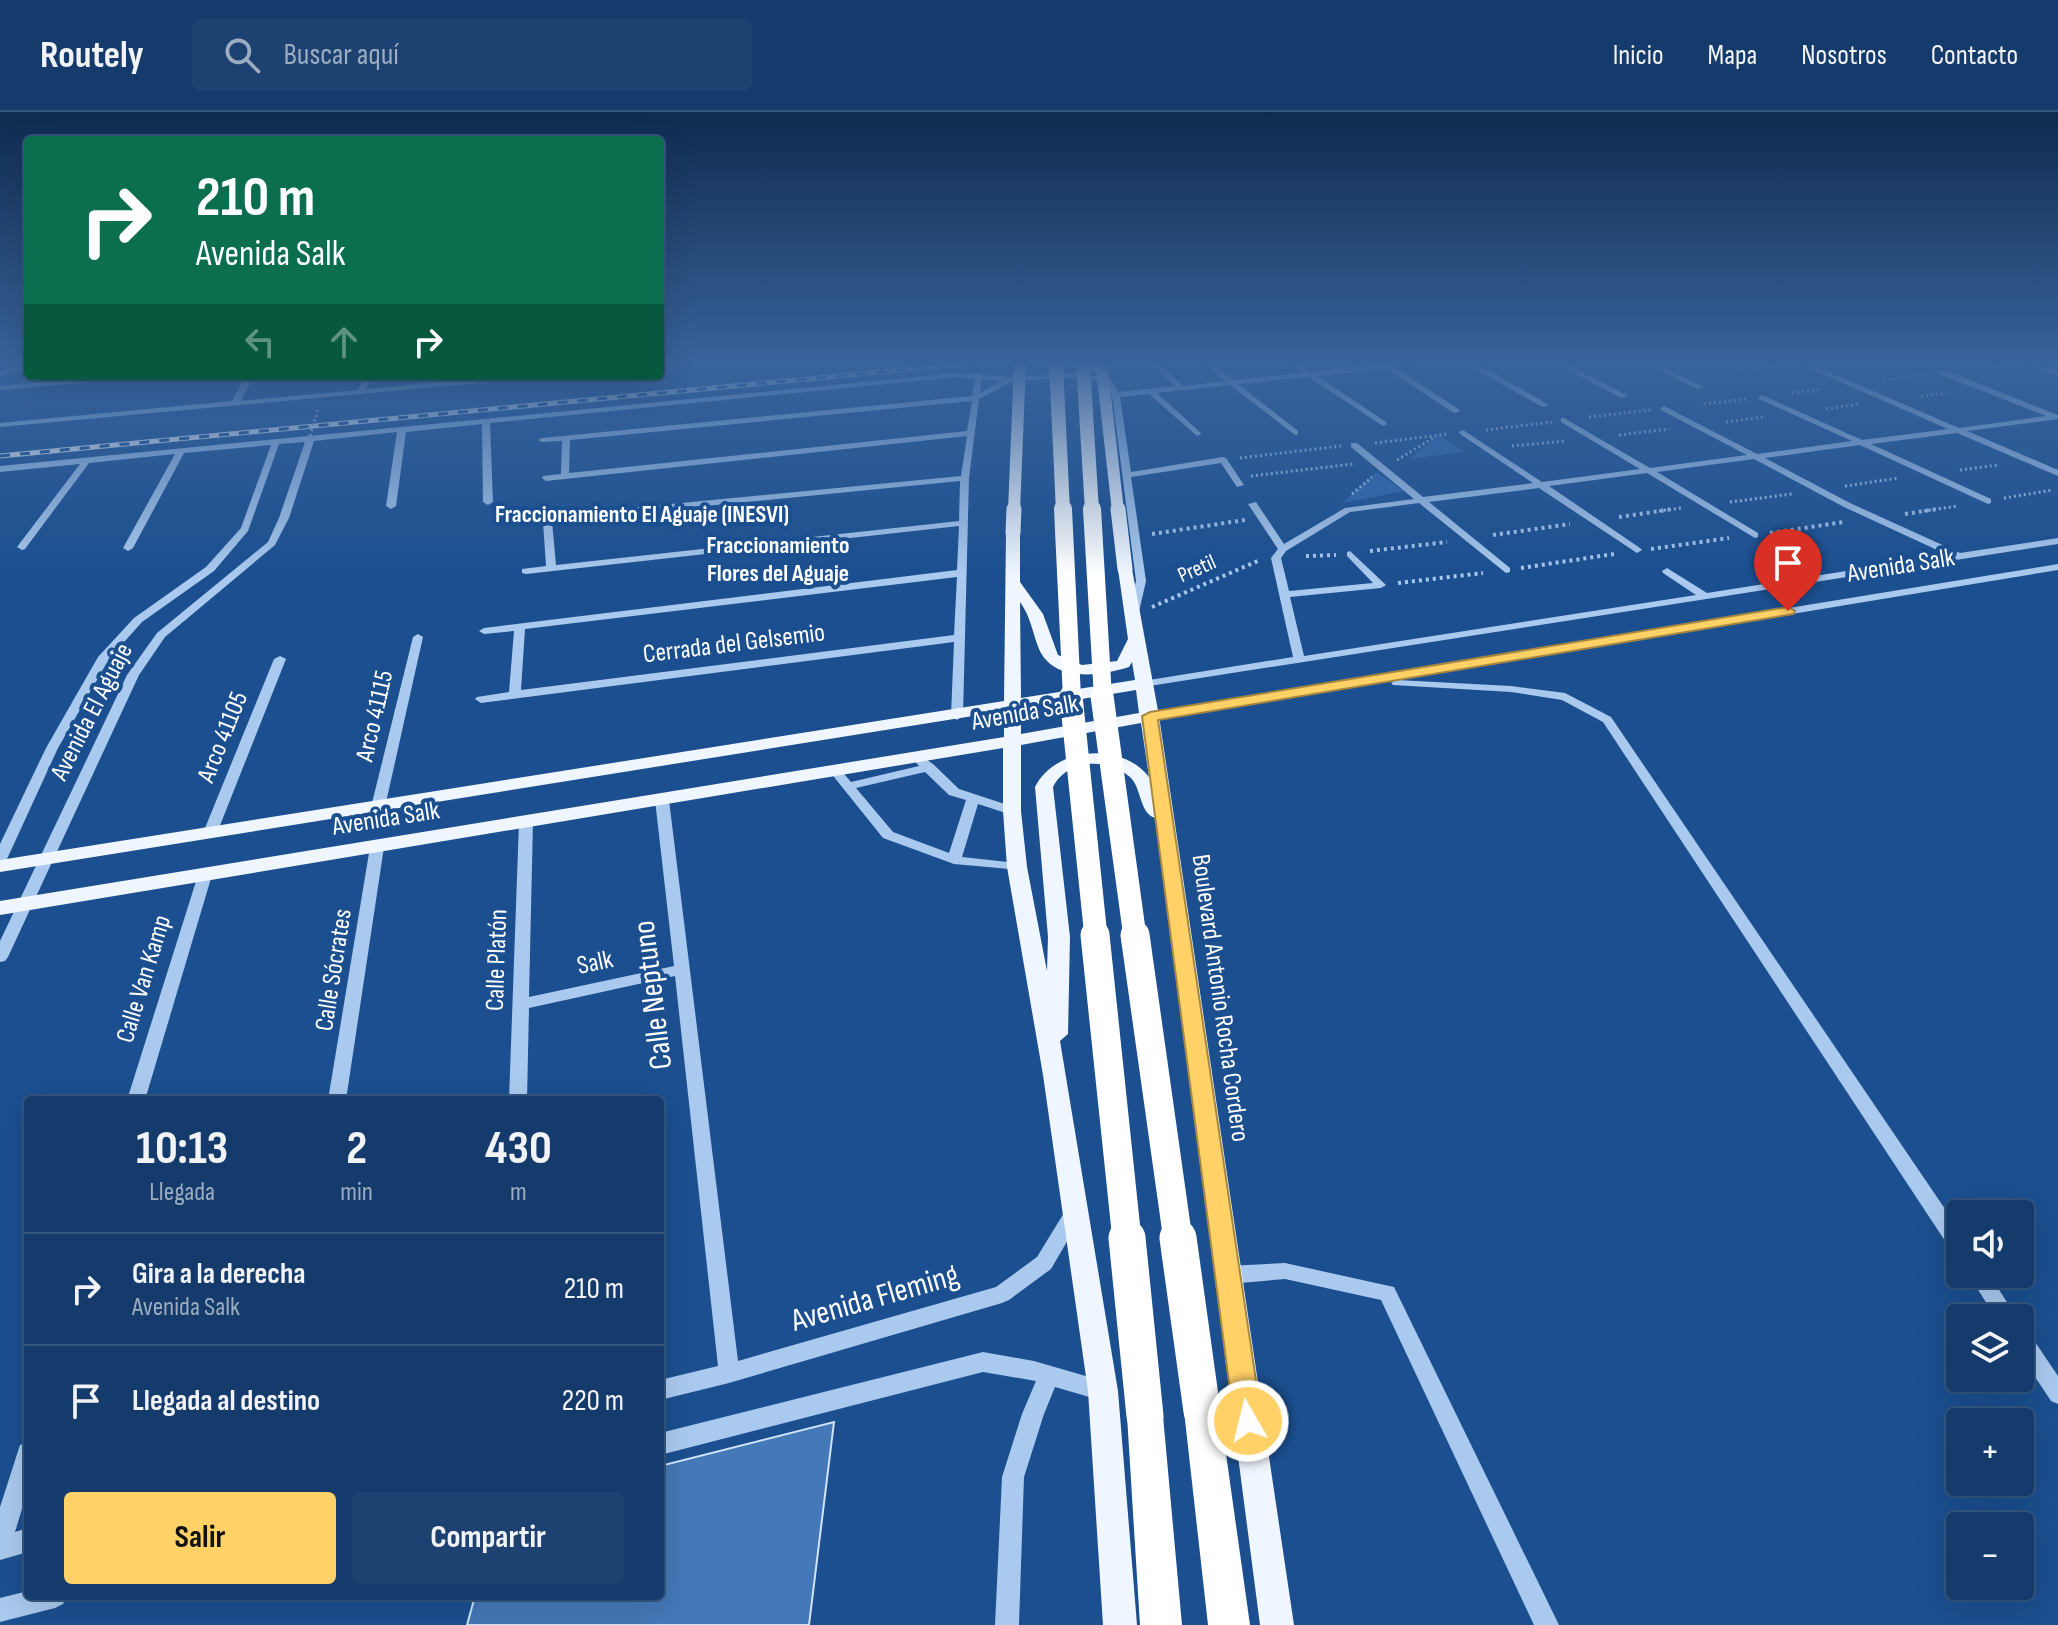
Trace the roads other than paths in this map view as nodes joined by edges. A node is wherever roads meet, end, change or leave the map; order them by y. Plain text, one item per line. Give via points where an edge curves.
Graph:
1 (972, 433) edge
2 (349, 434) edge
3 (401, 434) edge
4 (486, 434) edge
5 (611, 434) edge
6 (966, 434) edge
7 (1017, 434) edge
8 (1059, 434) edge
9 (1087, 434) edge
10 (1109, 434) edge
11 (1122, 434) edge
12 (1465, 434) edge
13 (1586, 434) edge
14 (1712, 434) edge
15 (1837, 434) edge
16 (1933, 434) edge
17 (1967, 434) edge
18 (310, 437) junction
19 (566, 438) junction
20 (542, 440) dead end
21 (276, 442) junction
22 (1858, 444) junction
23 (1354, 445) road end
24 (181, 451) junction
25 (1756, 457) junction
26 (86, 461) junction
27 (0, 469) edge
28 (1648, 471) junction
29 (2058, 473) edge
30 (1128, 475) junction
31 (565, 476) junction
32 (546, 478) dead end
33 (965, 478) junction
34 (1238, 482) road end
35 (1538, 485) junction
36 (1420, 501) junction
37 (1988, 501) dead end
38 (488, 502) dead end
39 (1253, 504) dead end
40 (391, 506) dead end
41 (547, 519) junction
42 (528, 521) dead end
43 (963, 523) junction
44 (1755, 535) dead end
45 (2058, 541) edge
46 (22, 547) dead end
47 (128, 548) dead end
48 (1637, 550) dead end
49 (1280, 553) junction
50 (1350, 554) dead end
51 (1958, 557) junction
52 (2058, 567) edge
53 (551, 568) junction
54 (1506, 570) dead end
55 (526, 571) dead end
56 (1667, 571) dead end
57 (961, 573) junction
58 (1013, 582) junction
59 (1283, 595) junction
60 (1705, 596) junction
61 (520, 627) junction
62 (1134, 627) junction
63 (484, 631) dead end
64 (418, 637) dead end
65 (958, 638) junction
66 (280, 659) dead end
67 (1299, 660) junction
68 (1370, 682) junction
69 (1143, 684) junction
70 (515, 695) junction
71 (481, 699) dead end
72 (1012, 707) junction
73 (957, 716) junction
74 (1150, 716) junction
75 (1012, 742) junction
76 (702, 756) junction
77 (924, 762) junction
78 (842, 779) junction
79 (712, 792) junction
80 (973, 799) junction
81 (662, 800) junction
82 (378, 807) junction
83 (1012, 811) junction
84 (526, 822) junction
85 (210, 833) junction
86 (1168, 843) junction
87 (377, 847) junction
88 (46, 858) junction
89 (0, 859) edge
90 (954, 860) junction
91 (0, 866) edge
92 (1017, 867) junction
93 (205, 875) junction
94 (27, 904) junction
95 (0, 908) edge
96 (0, 957) edge
97 (680, 970) junction
98 (520, 1004) junction
99 (1055, 1075) junction
100 (137, 1096) edge
101 (338, 1096) edge
102 (518, 1096) edge
103 (1075, 1214) junction
104 (1946, 1226) edge
105 (1228, 1275) junction
106 (2034, 1358) edge
107 (729, 1373) junction
108 (1049, 1376) junction
109 (664, 1389) edge
110 (1103, 1391) junction
111 (2058, 1394) edge
112 (664, 1443) edge
113 (24, 1466) edge
114 (24, 1541) edge
115 (0, 1546) edge
116 (39, 1600) edge
117 (0, 1610) edge
118 (1007, 1625) edge
119 (1120, 1625) edge
120 (1161, 1625) edge
121 (1229, 1625) edge
122 (1277, 1625) edge
123 (1547, 1625) edge

1 - 33 street
2 - 18 street
3 - 40 street
4 - 38 street
5 - 19 street
6 - 31 street
7 - 58 main road, bridge
8 - 120 highway, bridge via 1072,709 1145,1416
9 - 121 highway, bridge via 1103,705
10 - 62 main road, bridge
11 - 30 street, Boulevard Antonio Rocha Cordero
12 - 35 street
13 - 28 street
14 - 25 street
15 - 22 street
16 - 22 street
17 - 29 street
18 - 21 street
18 - 88 street, Avenida El Aguaje via 272,543 161,635 133,675
19 - 20 street
19 - 31 street
21 - 24 street
21 - 89 street, Avenida El Aguaje via 245,529 210,569 138,620 104,657 52,748
22 - 25 street
22 - 37 street
23 - 36 street
24 - 26 street
24 - 47 street
25 - 28 street
25 - 51 street
26 - 27 street
26 - 46 street
28 - 35 street
28 - 44 street
30 - 34 street via 1223,460
30 - 62 street, Boulevard Antonio Rocha Cordero via 1141,581
31 - 32 street
33 - 41 street
33 - 43 street
35 - 36 street
35 - 48 street
36 - 49 street via 1348,510
36 - 54 street
39 - 49 street
41 - 42 street
41 - 53 street
43 - 53 street
43 - 57 street
45 - 51 street, Avenida Salk
49 - 59 street
50 - 59 street via 1381,585
51 - 60 street, Avenida Salk
52 - 68 street, Avenida Salk
53 - 55 street
56 - 60 street
57 - 61 street, Cerrada del Gelsemio
57 - 65 street
58 - 62 main road via 1038,619 1047,650 1062,664 1085,670 1123,664
58 - 72 main road
59 - 67 street
60 - 67 street, Avenida Salk
61 - 63 street, Cerrada del Gelsemio
61 - 70 street
62 - 69 main road, Boulevard Antonio Rocha Cordero
64 - 82 street, Arco 41115
65 - 70 street, Cerrada del Gelsemio
65 - 73 street
66 - 85 street, Arco 41105
67 - 69 street, Avenida Salk
68 - 74 street, Avenida Salk
68 - 104 street via 1565,697 1607,720
69 - 72 main road, Avenida Salk
69 - 74 main road, Boulevard Antonio Rocha Cordero
70 - 71 street, Cerrada del Gelsemio
72 - 73 main road, Avenida Salk
72 - 75 main road
73 - 76 main road, Avenida Salk
74 - 75 main road, Avenida Salk
74 - 86 main road, Boulevard Antonio Rocha Cordero
75 - 77 main road, Avenida Salk
75 - 83 main road
76 - 79 main road
76 - 82 main road, Avenida Salk
77 - 78 main road, Avenida Salk
77 - 80 street via 954,792
78 - 79 main road, Avenida Salk
78 - 90 street via 888,835
79 - 81 main road, Avenida Salk
80 - 83 street
80 - 90 street
81 - 84 main road, Avenida Salk
81 - 97 street, Calle Neptuno
82 - 85 main road, Avenida Salk
83 - 92 main road
84 - 87 main road, Avenida Salk
84 - 98 street, Calle Platón
85 - 88 main road, Avenida Salk
86 - 99 main road via 1143,781 1127,767 1101,760 1074,761 1046,779 1059,937
86 - 105 main road, Boulevard Antonio Rocha Cordero
87 - 93 main road, Avenida Salk
87 - 101 street, Calle Sócrates
88 - 91 main road, Avenida Salk
88 - 94 street, Avenida El Aguaje
90 - 92 street
92 - 99 main road
93 - 94 main road, Avenida Salk
93 - 100 street, Calle Van Kamp
94 - 95 main road, Avenida Salk
94 - 96 street, Avenida El Aguaje
97 - 98 street, Salk
97 - 107 street, Calle Neptuno
98 - 102 street, Calle Platón
99 - 103 main road
103 - 107 street, Avenida Fleming via 1044,1263 1002,1294
103 - 110 main road
105 - 122 main road, Boulevard Antonio Rocha Cordero
105 - 123 street via 1285,1271 1387,1293
106 - 111 street
107 - 109 street, Avenida Fleming
108 - 110 street
108 - 112 street via 983,1362
108 - 118 street via 1013,1477
110 - 119 main road
113 - 115 street
114 - 115 street
116 - 117 street

